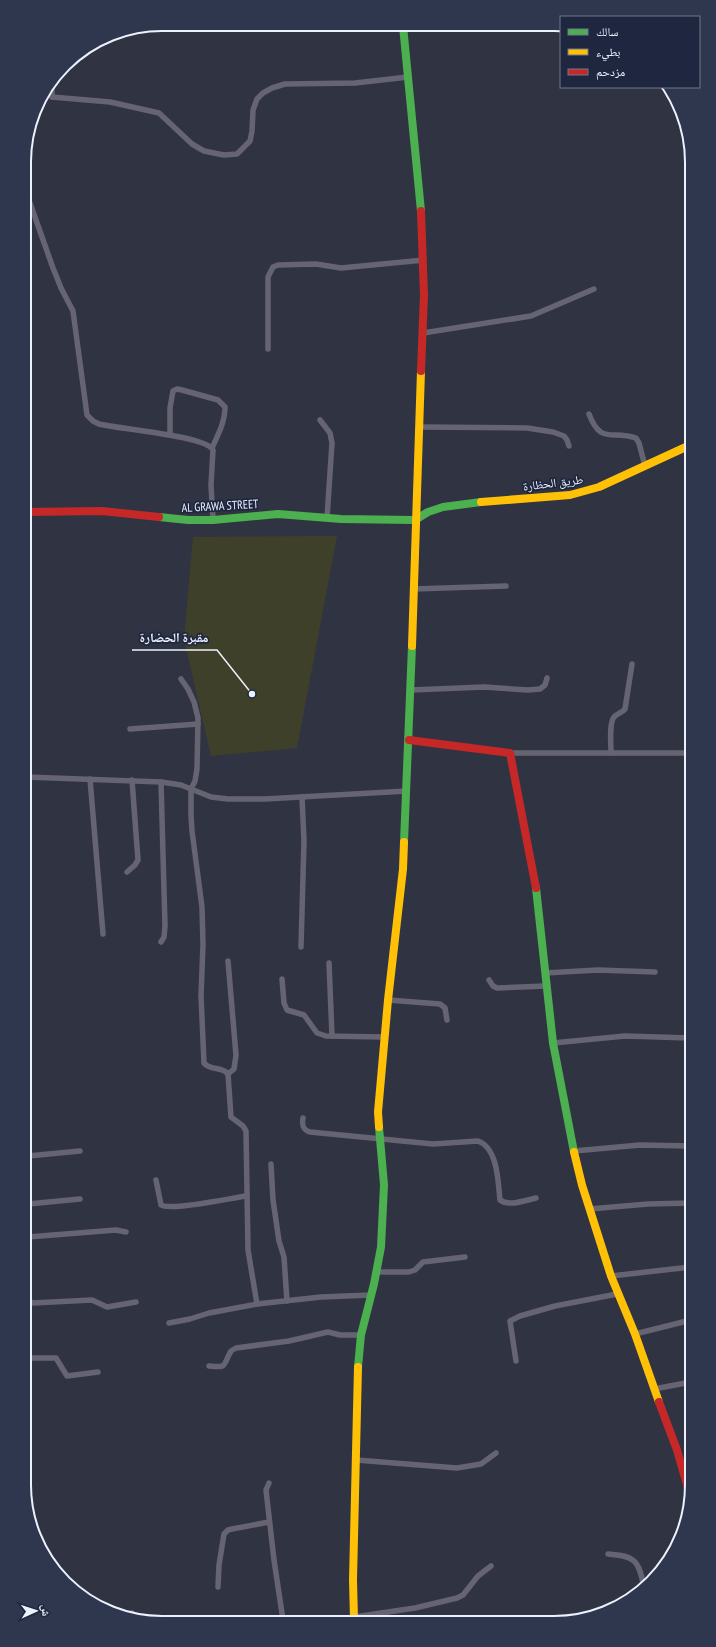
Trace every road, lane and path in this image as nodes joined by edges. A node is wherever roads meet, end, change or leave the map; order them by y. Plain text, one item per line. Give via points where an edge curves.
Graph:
1 (403, 31) edge
2 (408, 77) junction
3 (52, 91) edge
4 (50, 94) edge
5 (52, 97) junction
6 (31, 206) edge
7 (424, 260) junction
8 (594, 289) dead end
9 (423, 333) junction
10 (268, 349) dead end
11 (589, 414) dead end
12 (320, 420) dead end
13 (419, 426) junction
14 (170, 435) junction
15 (569, 446) dead end
16 (685, 447) edge
17 (212, 448) junction
18 (645, 466) junction
19 (31, 512) edge
20 (327, 518) junction
21 (214, 520) junction
22 (415, 520) junction
23 (506, 586) dead end
24 (413, 589) junction
25 (632, 664) dead end
26 (548, 678) dead end
27 (181, 679) dead end
28 (411, 690) junction
29 (198, 724) junction
30 (130, 729) dead end
31 (408, 740) junction
32 (611, 752) junction
33 (685, 753) edge
34 (510, 754) junction
35 (31, 777) edge
36 (90, 779) junction
37 (132, 780) junction
38 (161, 782) junction
39 (191, 789) junction
40 (407, 791) junction
41 (302, 797) junction
42 (127, 872) dead end
43 (103, 934) dead end
44 (161, 942) dead end
45 (301, 948) dead end
46 (228, 961) dead end
47 (329, 963) dead end
48 (655, 972) dead end
49 (545, 973) junction
50 (282, 979) dead end
51 (489, 980) dead end
52 (546, 986) junction
53 (388, 1000) junction
54 (447, 1020) dead end
55 (332, 1036) junction
56 (384, 1037) junction
57 (685, 1038) edge
58 (553, 1042) junction
59 (228, 1074) junction
60 (303, 1118) dead end
61 (380, 1139) junction
62 (685, 1146) edge
63 (80, 1151) dead end
64 (574, 1151) junction
65 (31, 1156) edge
66 (271, 1164) dead end
67 (156, 1180) dead end
68 (246, 1196) junction
69 (536, 1198) dead end
70 (80, 1199) dead end
71 (685, 1203) edge
72 (31, 1204) edge
73 (588, 1209) junction
74 (126, 1232) dead end
75 (31, 1237) edge
76 (465, 1257) dead end
77 (685, 1268) edge
78 (376, 1272) junction
79 (610, 1276) junction
80 (617, 1294) junction
81 (371, 1295) junction
82 (287, 1301) junction
83 (31, 1302) edge
84 (136, 1302) dead end
85 (257, 1304) junction
86 (685, 1322) edge
87 (169, 1323) dead end
88 (635, 1334) junction
89 (361, 1335) junction
90 (31, 1358) edge
91 (516, 1361) dead end
92 (209, 1366) dead end
93 (98, 1372) dead end
94 (685, 1383) edge
95 (654, 1389) junction
96 (496, 1453) dead end
97 (356, 1460) junction
98 (685, 1478) edge
99 (269, 1483) dead end
100 (269, 1522) junction
101 (608, 1554) dead end
102 (491, 1566) dead end
103 (643, 1582) edge
104 (218, 1587) dead end
105 (283, 1616) edge
106 (354, 1616) edge
107 (366, 1616) edge

1 - 2 street
2 - 5 street via 327,85 286,84 262,92 253,110 250,141 237,154 224,155 204,151 192,144 159,113 110,102
2 - 7 street via 421,193
3 - 5 street
4 - 5 street
6 - 14 street via 53,268 73,311 87,415 100,424
7 - 9 street
7 - 10 street via 341,268 294,263 273,267 268,277
8 - 9 street via 531,316
9 - 13 street
11 - 18 street via 594,428 598,431 636,438
12 - 20 street via 330,433 332,443
13 - 15 street via 527,428 564,436
13 - 22 street
14 - 17 street via 199,441
14 - 17 street via 170,408 173,392 177,389 218,400 225,407 225,414
16 - 18 street, طريق الحظارة
17 - 21 street via 211,485
18 - 22 street, طريق الحظارة via 585,492 443,507
19 - 21 street, AL GRAWA STREET via 102,511 177,520
20 - 21 street, AL GRAWA STREET via 278,514
20 - 22 street, AL GRAWA STREET
22 - 24 street
23 - 24 street
24 - 28 street
25 - 32 street via 623,712 612,721
26 - 28 street via 540,689 484,687
27 - 29 street via 194,702
28 - 31 street
29 - 30 street
29 - 39 street via 196,775
31 - 34 street
31 - 40 street
32 - 33 street
32 - 34 street
34 - 49 street via 536,889
35 - 36 street
36 - 37 street
36 - 43 street
37 - 38 street
37 - 42 street via 138,860
38 - 39 street
38 - 44 street via 165,926
39 - 41 street via 218,798
39 - 59 street via 192,831 202,907 201,996 204,1061 208,1067 224,1070
40 - 41 street
40 - 53 street via 403,869
41 - 45 street via 304,841
46 - 59 street via 236,1055 234,1069
47 - 55 street
48 - 49 street via 598,970
49 - 52 street
50 - 55 street via 287,1010 304,1015 317,1032
51 - 52 street via 497,988
52 - 58 street
53 - 54 street via 440,1004 445,1008
53 - 56 street
55 - 56 street
56 - 61 street via 378,1112
57 - 58 street via 625,1036
58 - 64 street
59 - 68 street via 231,1117 246,1131
60 - 61 street via 303,1126 307,1132
61 - 69 street via 432,1144 480,1141 494,1160 500,1200 510,1203
61 - 78 street via 384,1185 381,1247
62 - 64 street via 640,1145
63 - 65 street
64 - 73 street
66 - 82 street via 273,1200 284,1257
67 - 68 street via 161,1205 164,1207
68 - 85 street via 248,1250
70 - 72 street
71 - 73 street
73 - 79 street
74 - 75 street via 116,1230
76 - 78 street via 423,1262 409,1272
77 - 79 street
78 - 81 street
79 - 80 street
80 - 88 street
80 - 91 street via 555,1306 513,1319 510,1326
81 - 82 street via 321,1296
81 - 89 street
82 - 85 street
83 - 84 street via 92,1300 106,1307
85 - 87 street
86 - 88 street
88 - 95 street
89 - 92 street via 328,1332 289,1341 236,1348 231,1351 223,1366
89 - 97 street via 357,1377
90 - 93 street via 56,1358 67,1376
94 - 95 street
95 - 98 street
96 - 97 street via 481,1464 457,1468
97 - 106 street
99 - 100 street via 266,1490
100 - 104 street via 232,1528 224,1534
100 - 105 street
101 - 103 street via 625,1555 634,1559
102 - 107 street via 457,1598

